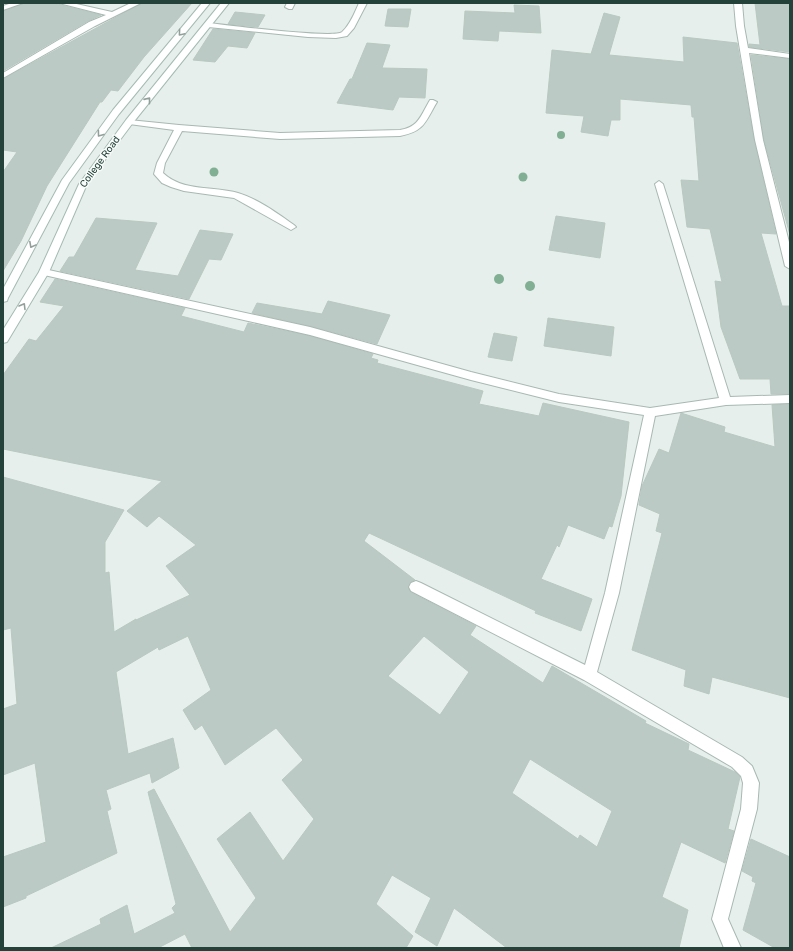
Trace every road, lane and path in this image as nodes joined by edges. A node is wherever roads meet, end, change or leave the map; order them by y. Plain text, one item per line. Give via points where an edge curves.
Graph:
1 (19, 3) edge
2 (63, 3) edge
3 (137, 3) edge
4 (206, 3) edge
5 (225, 3) edge
6 (363, 3) edge
7 (738, 3) edge
8 (3, 8) edge
9 (112, 14) junction
10 (208, 25) junction
11 (745, 50) junction
12 (790, 56) edge
13 (3, 76) edge
14 (433, 102) dead end
15 (129, 122) junction
16 (179, 128) junction
17 (659, 184) dead end
18 (291, 227) dead end
19 (790, 266) edge
20 (44, 272) junction
21 (3, 298) edge
22 (3, 339) edge
23 (790, 399) edge
24 (726, 402) junction
25 (650, 412) junction
26 (416, 587) dead end
27 (589, 675) junction
28 (733, 948) edge

1 - 8 street
2 - 9 street
3 - 9 street
4 -> 21 street, College Road via 116,112 65,182
5 - 10 street, College Road
6 - 10 street via 351,26 344,34 336,36
7 - 11 street
9 - 13 street
15 -> 10 street, College Road
11 - 12 street
11 - 19 street via 759,140
14 - 16 street via 419,126 400,133 280,136
15 - 16 street
15 - 20 street, College Road via 83,184
16 - 18 street via 161,163 158,174 163,181 174,186 236,196
17 - 24 street
22 -> 20 street, College Road
20 - 25 street via 310,331 559,398
23 - 24 street
24 - 25 street
25 - 27 street via 612,593
26 - 27 street
27 - 28 street via 737,762 747,771 751,783 749,809 720,919

